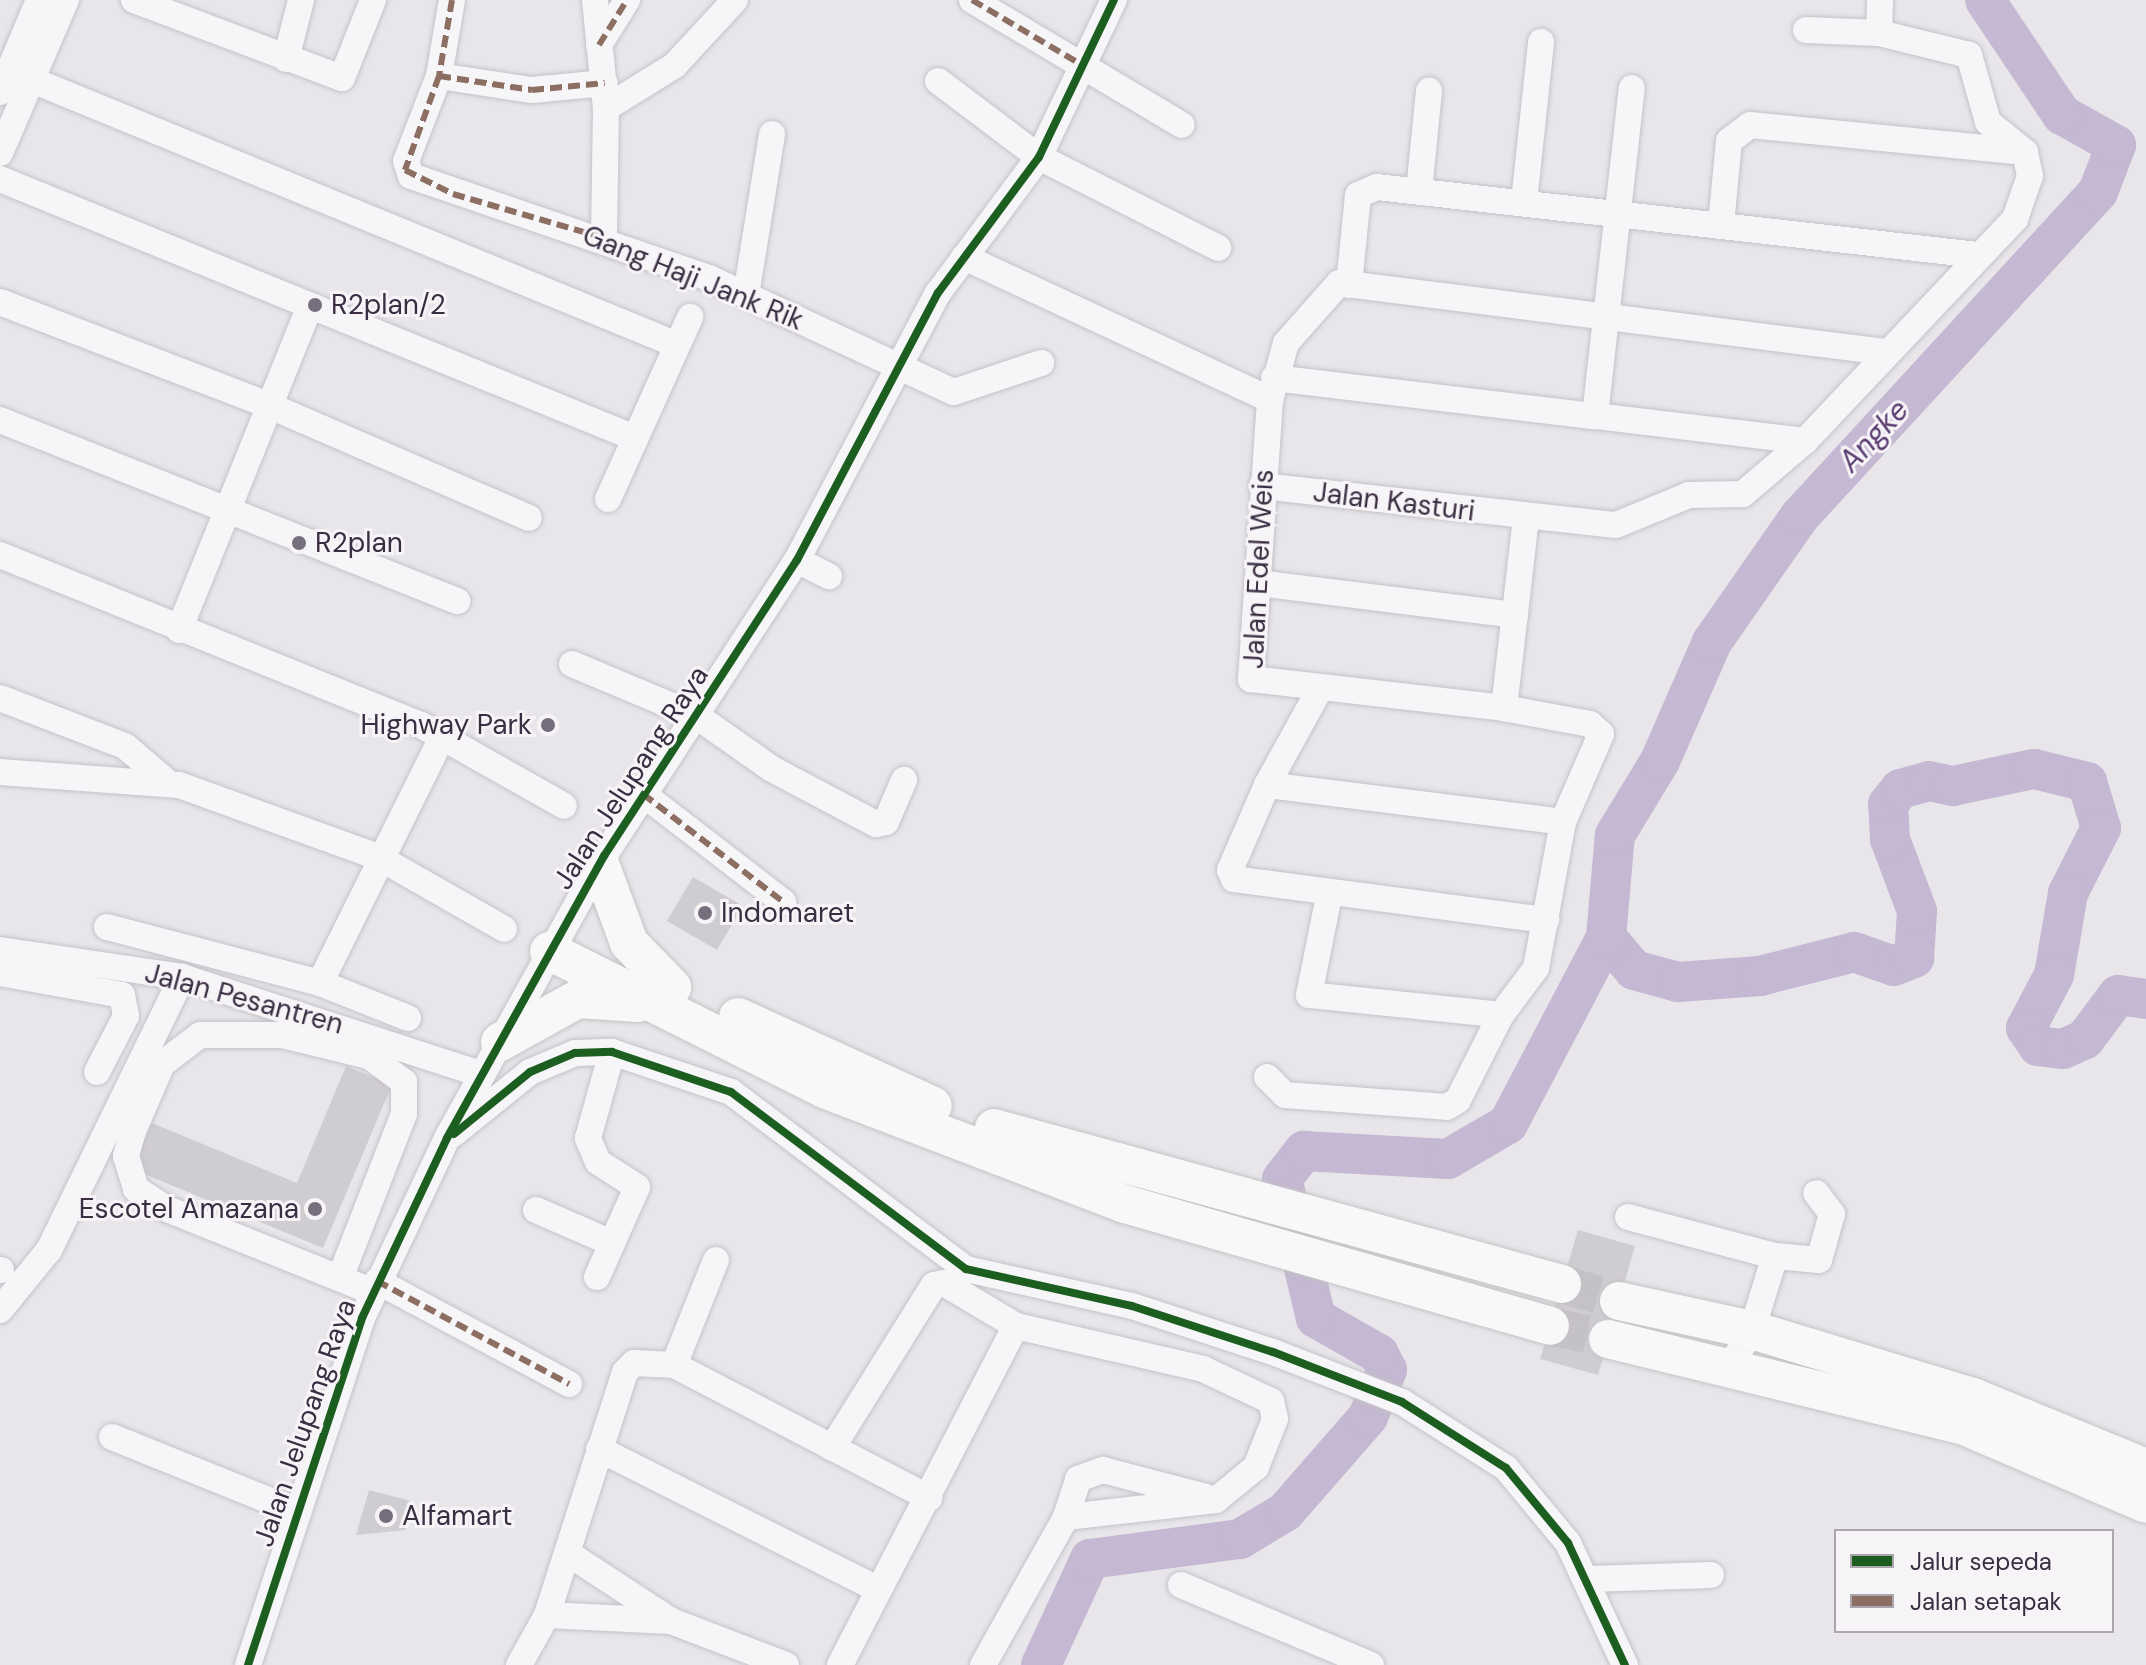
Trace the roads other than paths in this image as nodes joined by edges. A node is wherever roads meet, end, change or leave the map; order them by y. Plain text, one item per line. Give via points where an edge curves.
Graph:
1 (39, 0) edge
2 (66, 0) edge
3 (134, 0) edge
4 (301, 0) edge
5 (373, 0) edge
6 (452, 0) edge
7 (595, 0) edge
8 (627, 0) edge
9 (735, 0) edge
10 (972, 0) edge
11 (1114, 0) edge
12 (1880, 0) edge
13 (1806, 30) dead end
14 (1879, 33) junction
15 (1541, 42) dead end
16 (599, 45) junction
17 (286, 59) junction
18 (1082, 65) junction
19 (439, 76) junction
20 (32, 80) junction
21 (938, 81) dead end
22 (1632, 88) dead end
23 (1429, 90) dead end
24 (0, 92) edge
25 (606, 96) junction
26 (1182, 125) dead end
27 (772, 134) dead end
28 (2, 141) edge
29 (2025, 152) junction
30 (1039, 157) junction
31 (0, 179) edge
32 (1419, 191) junction
33 (1524, 202) junction
34 (1619, 212) junction
35 (1721, 225) junction
36 (604, 238) junction
37 (1218, 248) dead end
38 (1978, 255) junction
39 (964, 257) junction
40 (1349, 285) junction
41 (746, 295) junction
42 (0, 302) edge
43 (310, 306) junction
44 (690, 317) dead end
45 (1604, 318) junction
46 (675, 344) junction
47 (1885, 352) junction
48 (897, 363) junction
49 (1041, 363) dead end
50 (1272, 389) junction
51 (268, 405) junction
52 (1595, 416) junction
53 (0, 420) edge
54 (630, 436) junction
55 (1805, 441) junction
56 (1262, 486) junction
57 (608, 499) dead end
58 (228, 505) junction
59 (529, 518) dead end
60 (1526, 518) junction
61 (0, 555) edge
62 (797, 560) junction
63 (829, 576) dead end
64 (1258, 583) junction
65 (458, 601) dead end
66 (1515, 615) junction
67 (179, 630) junction
68 (572, 664) dead end
69 (1321, 687) junction
70 (0, 698) edge
71 (1504, 708) junction
72 (698, 717) junction
73 (443, 735) junction
74 (0, 772) edge
75 (904, 780) dead end
76 (166, 781) junction
77 (1267, 785) junction
78 (643, 794) junction
79 (564, 806) dead end
80 (1563, 822) junction
81 (378, 857) junction
82 (600, 864) junction
83 (1329, 896) junction
84 (783, 902) dead end
85 (1546, 920) junction
86 (107, 927) dead end
87 (504, 929) dead end
88 (552, 944) junction
89 (0, 950) edge
90 (0, 973) edge
91 (182, 977) junction
92 (320, 983) junction
93 (678, 1001) junction
94 (1501, 1015) junction
95 (408, 1018) dead end
96 (612, 1052) junction
97 (490, 1058) junction
98 (97, 1072) dead end
99 (1267, 1077) dead end
100 (447, 1138) junction
101 (1816, 1193) dead end
102 (536, 1210) dead end
103 (1628, 1217) dead end
104 (612, 1243) junction
105 (1775, 1256) junction
106 (716, 1260) dead end
107 (597, 1277) dead end
108 (340, 1278) junction
109 (1562, 1284) tunnel mouth
110 (375, 1287) junction
111 (1619, 1301) tunnel mouth
112 (0, 1310) edge
113 (1016, 1326) junction
114 (1550, 1326) tunnel mouth
115 (1752, 1330) junction
116 (1608, 1339) tunnel mouth
117 (674, 1365) junction
118 (1729, 1368) junction
119 (569, 1384) dead end
120 (112, 1437) dead end
121 (832, 1448) junction
122 (599, 1449) junction
123 (2146, 1468) edge
124 (930, 1498) junction
125 (1216, 1500) junction
126 (2146, 1504) edge
127 (298, 1512) junction
128 (1066, 1517) junction
129 (569, 1554) junction
130 (1711, 1575) dead end
131 (1590, 1579) junction
132 (1181, 1585) dead end
133 (879, 1590) junction
134 (547, 1615) junction
135 (671, 1621) junction
136 (248, 1665) edge
137 (519, 1665) edge
138 (786, 1665) edge
139 (840, 1665) edge
140 (983, 1665) edge
141 (1371, 1665) edge
142 (1625, 1665) edge

1 - 24 street
2 - 20 street
3 - 17 street
4 - 17 street
5 - 17 street via 347,76
6 - 19 street
7 - 16 street
8 - 16 street
9 - 25 street via 675,65
10 - 18 street
11 - 18 street, Jalan Jelupang Raya
12 - 14 street
13 - 14 street
14 - 29 street via 1969,55 1988,122
15 - 33 street
16 - 25 street
18 - 26 street
18 - 30 street, Jalan Jelupang Raya
19 - 25 street
19 - 36 street, Gang Haji Jank Rik via 406,161 411,176 453,194
20 - 28 street
20 - 46 street
21 - 30 street
22 - 34 street
23 - 32 street
25 - 36 street
27 - 41 street
29 - 35 street via 1750,125 1729,141
29 - 38 street, Jalan Kasturi via 2030,176 2015,219
30 - 37 street
30 - 39 street, Jalan Jelupang Raya
31 - 43 street
32 - 33 street
32 - 40 street via 1377,187 1358,195
33 - 34 street
34 - 35 street
34 - 45 street
35 - 38 street
36 - 41 street, Gang Haji Jank Rik
38 - 47 street, Jalan Kasturi
39 - 48 street, Jalan Jelupang Raya
39 - 50 street
40 - 45 street
40 - 50 street via 1339,283 1306,314
41 - 48 street, Gang Haji Jank Rik
42 - 51 street
43 - 51 street
43 - 54 street
44 - 46 street
45 - 47 street
45 - 52 street
46 - 54 street
47 - 55 street, Jalan Kasturi
48 - 49 street, Gang Haji Jank Rik via 954,392
48 - 62 street, Jalan Jelupang Raya
50 - 52 street
50 - 56 street, Jalan Edel Weis
51 - 58 street
51 - 59 street
52 - 55 street
53 - 58 street
54 - 57 street
55 - 60 street, Jalan Kasturi via 1743,494 1689,495 1616,525
56 - 60 street, Jalan Kasturi
56 - 64 street, Jalan Edel Weis
58 - 65 street
58 - 67 street
60 - 66 street
61 - 67 street
62 - 63 street
62 - 72 street, Jalan Jelupang Raya
64 - 66 street
64 - 69 street, Jalan Edel Weis via 1248,676
66 - 71 street
67 - 73 street
68 - 72 street
69 - 71 street, Jalan Edel Weis
69 - 77 street
70 - 76 street via 125,746
71 - 80 street, Jalan Edel Weis via 1598,728
72 - 75 street via 772,769 876,824 886,822
72 - 78 street, Jalan Jelupang Raya
73 - 79 street
73 - 81 street
74 - 76 street via 82,782
76 - 81 street
77 - 80 street
77 - 83 street via 1230,870 1234,879
78 - 82 street, Jalan Jelupang Raya
78 - 84 street
80 - 85 street
81 - 87 street
81 - 92 street
82 - 88 street, Jalan Jelupang Raya
82 - 93 highway via 629,943
83 - 85 street
83 - 94 street via 1309,995
85 - 94 street via 1536,968
86 - 92 street
88 - 93 highway
88 - 97 street, Jalan Jelupang Raya
89 - 91 street, Jalan Pesantren
90 - 98 street via 122,995 126,1016
91 - 97 street, Jalan Pesantren
91 - 112 street via 49,1250
92 - 95 street
93 - 97 highway via 578,999
93 - 109 highway via 946,1112 1042,1144 1222,1187
93 - 114 highway via 824,1089 1125,1204
94 - 99 street via 1447,1107 1285,1095
96 - 100 street via 552,1059
96 - 104 street via 588,1138 598,1162 637,1187
96 - 131 street via 731,1092 966,1269 1190,1322 1402,1402 1506,1468 1537,1500
97 - 100 street, Jalan Jelupang Raya
100 - 110 street, Jalan Jelupang Raya
101 - 105 street via 1832,1214 1819,1260
102 - 104 street
103 - 105 street
104 - 107 street
105 - 115 street
106 - 117 street
108 - 108 street via 404,1114 404,1082 369,1056 282,1035 200,1035 162,1064 133,1131 126,1156 136,1189 167,1209
108 - 110 street
110 - 119 street
110 - 127 street, Jalan Jelupang Raya
111 - 115 highway
113 - 121 street via 953,1285 934,1285
113 - 124 street
113 - 125 street via 1143,1352 1263,1391 1274,1410 1271,1437 1243,1483
115 - 118 street
115 - 123 highway via 1973,1397
116 - 118 highway
117 - 121 street
117 - 122 street via 649,1361 625,1372
118 - 126 highway via 1962,1425
120 - 127 street
121 - 124 street
122 - 129 street
122 - 133 street
124 - 133 street
125 - 128 street
125 - 128 street via 1091,1470 1078,1479
127 - 136 street, Jalan Jelupang Raya
128 - 140 street
129 - 134 street
129 - 135 street
130 - 131 street
131 - 142 street
132 - 141 street
133 - 139 street
134 - 135 street
134 - 137 street
135 - 138 street

